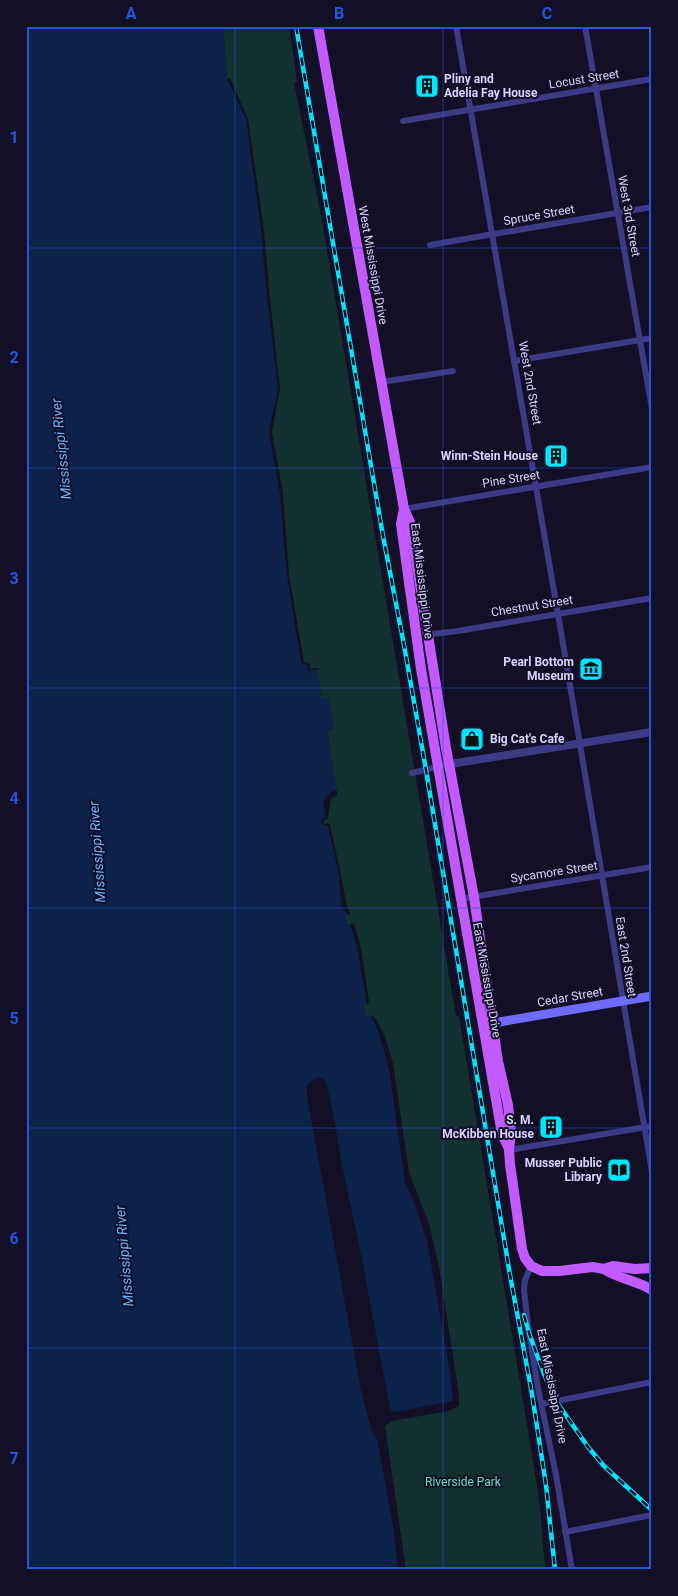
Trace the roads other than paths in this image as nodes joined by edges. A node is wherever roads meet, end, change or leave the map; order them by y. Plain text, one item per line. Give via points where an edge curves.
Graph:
1 (318, 26) edge
2 (456, 26) edge
3 (585, 26) edge
4 (652, 79) edge
5 (596, 89) junction
6 (471, 110) junction
7 (402, 121) dead end
8 (652, 207) edge
9 (618, 214) junction
10 (492, 235) junction
11 (430, 245) dead end
12 (652, 338) edge
13 (640, 340) junction
14 (514, 361) junction
15 (453, 371) dead end
16 (382, 382) junction
17 (652, 410) edge
18 (652, 467) edge
19 (536, 487) junction
20 (404, 509) junction
21 (652, 598) edge
22 (558, 614) junction
23 (429, 634) junction
24 (416, 636) junction
25 (652, 732) edge
26 (579, 745) junction
27 (450, 764) junction
28 (438, 767) junction
29 (412, 773) dead end
30 (652, 867) edge
31 (601, 875) junction
32 (474, 897) junction
33 (460, 900) junction
34 (652, 996) edge
35 (622, 1001) junction
36 (493, 1023) junction
37 (652, 1126) edge
38 (644, 1127) junction
39 (509, 1150) junction
40 (652, 1172) edge
41 (530, 1266) junction
42 (652, 1268) edge
43 (604, 1269) junction
44 (652, 1277) edge
45 (652, 1288) edge
46 (652, 1382) edge
47 (542, 1404) junction
48 (652, 1515) edge
49 (565, 1532) junction
50 (572, 1570) edge

1 - 16 main road, West Mississippi Drive
2 - 6 street, West 2nd Street
3 - 5 street, West 3rd Street
4 - 5 street, Locust Street
5 - 6 street, Locust Street
5 - 9 street, West 3rd Street
6 - 7 street, Locust Street
6 - 10 street, West 2nd Street
8 - 9 street, Spruce Street
9 - 10 street, Spruce Street
9 - 13 street, West 3rd Street
10 - 11 street, Spruce Street
10 - 14 street, West 2nd Street
12 - 13 street
13 - 14 street
13 - 17 street, West 3rd Street
14 - 19 street, West 2nd Street
15 - 16 street
16 - 20 main road, West Mississippi Drive
18 - 19 street, Pine Street
19 - 20 street, Pine Street
19 - 22 street, West 2nd Street
20 - 23 main road, East Mississippi Drive via 410,522
20 - 24 main road, East Mississippi Drive via 401,524
21 - 22 street, Chestnut Street
22 - 23 street, Chestnut Street
22 - 26 street, West 2nd Street
23 - 24 street, Chestnut Street
23 - 27 main road, East Mississippi Drive
24 - 28 main road, East Mississippi Drive
25 - 26 street
26 - 27 street
26 - 31 street, East 2nd Street
27 - 28 street
27 - 32 main road, East Mississippi Drive
28 - 29 street
28 - 33 main road, East Mississippi Drive
30 - 31 street, Sycamore Street
31 - 32 street, Sycamore Street
31 - 35 street, East 2nd Street
32 - 33 street, Sycamore Street
32 - 36 main road, East Mississippi Drive
33 - 39 main road, East Mississippi Drive via 502,1134
34 - 35 main road, Cedar Street
35 - 36 main road, Cedar Street
35 - 38 street, East 2nd Street
36 - 39 main road, East Mississippi Drive via 508,1104
37 - 38 street
38 - 39 street
38 - 40 street, East 2nd Street
39 - 41 main road, East Mississippi Drive via 520,1240
41 - 43 main road via 551,1272 593,1267
41 - 47 street, East Mississippi Drive via 524,1290
42 - 43 main road via 613,1266
43 - 45 main road via 612,1275
44 - 45 main road
46 - 47 street
47 - 49 street, East Mississippi Drive
48 - 49 street
49 - 50 street, East Mississippi Drive

